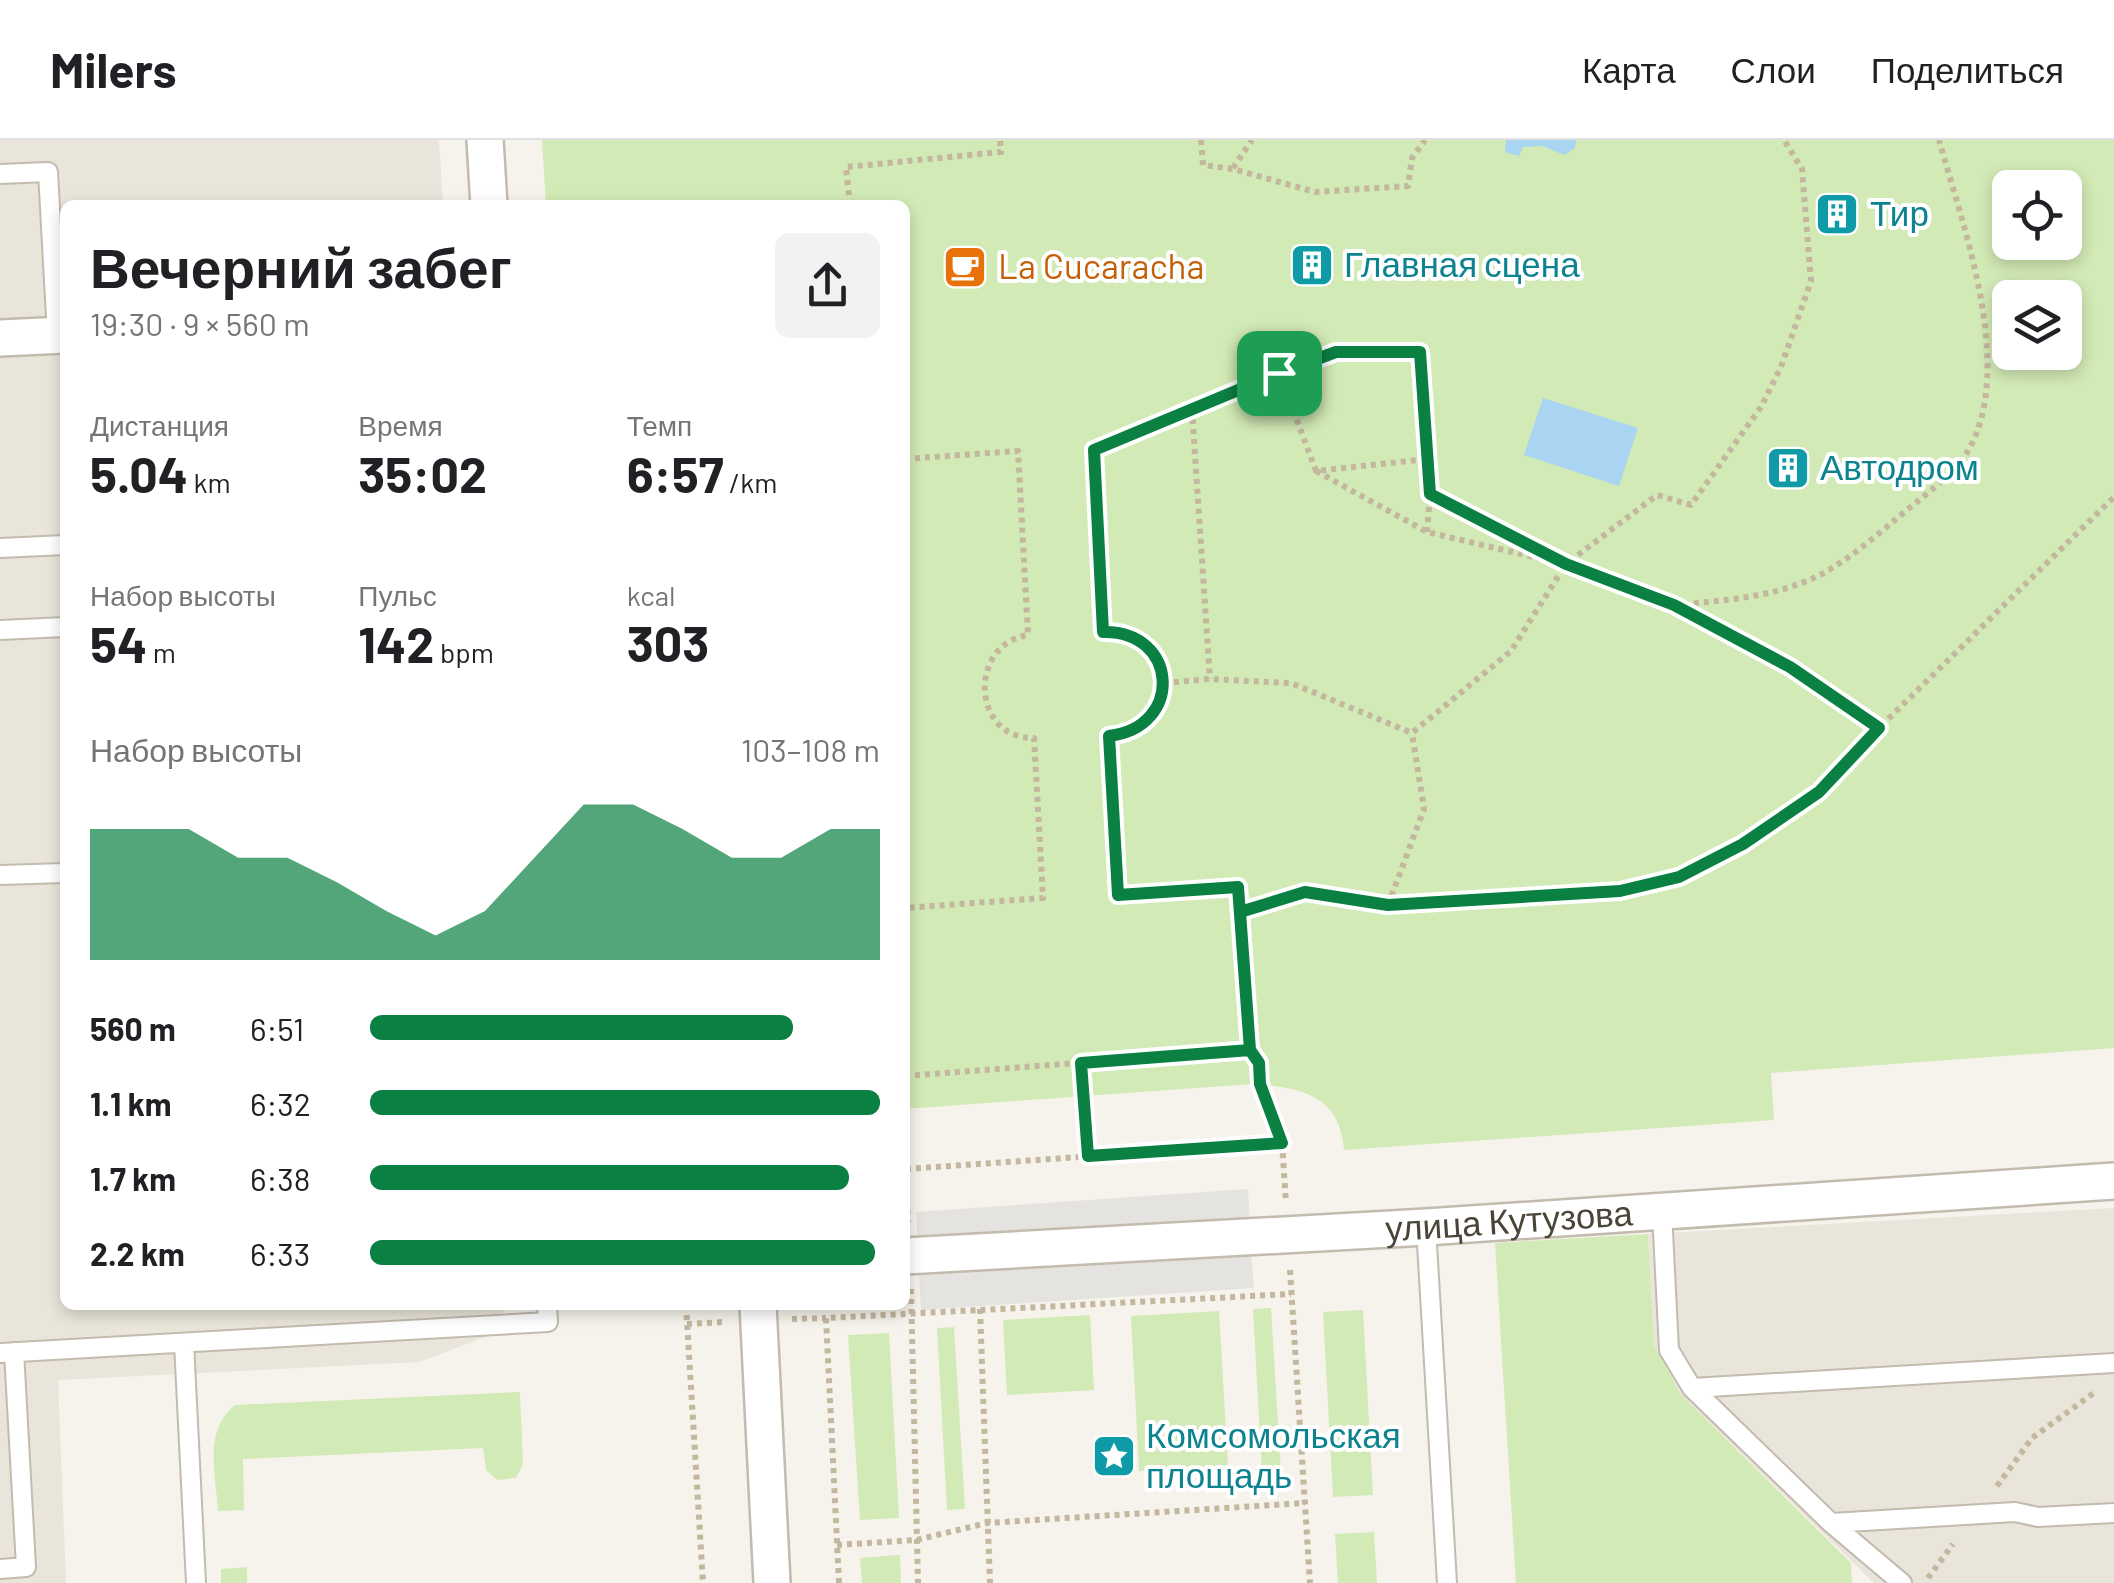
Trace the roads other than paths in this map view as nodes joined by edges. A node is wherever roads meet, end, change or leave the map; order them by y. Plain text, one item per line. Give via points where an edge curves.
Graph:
1 (485, 140) edge
2 (0, 174) edge
3 (489, 200) edge
4 (60, 322) edge
5 (60, 335) edge
6 (0, 338) edge
7 (60, 545) edge
8 (0, 548) edge
9 (60, 627) edge
10 (0, 630) edge
11 (60, 873) edge
12 (0, 875) edge
13 (2114, 1181) edge
14 (1662, 1212) junction
15 (1426, 1227) junction
16 (910, 1255) edge
17 (547, 1310) edge
18 (758, 1310) edge
19 (184, 1342) junction
20 (7, 1353) edge
21 (2114, 1363) edge
22 (1692, 1388) junction
23 (2114, 1512) edge
24 (1831, 1523) junction
25 (0, 1568) edge
26 (196, 1583) edge
27 (772, 1583) edge
28 (1448, 1583) edge
29 (1902, 1583) edge

1 - 3 street
2 - 4 lane via 48,172
5 - 6 street
7 - 8 lane
9 - 10 lane
11 - 12 lane
13 - 14 street, улица Кутузова
14 - 15 street, улица Кутузова
14 - 22 lane via 1670,1350
15 - 16 street, улица Кутузова
15 - 28 lane
17 - 19 lane via 548,1322
18 - 27 street
19 - 20 lane
19 - 26 lane
20 - 25 lane via 26,1568
21 - 22 lane
22 - 24 lane
23 - 24 lane
24 - 29 lane

